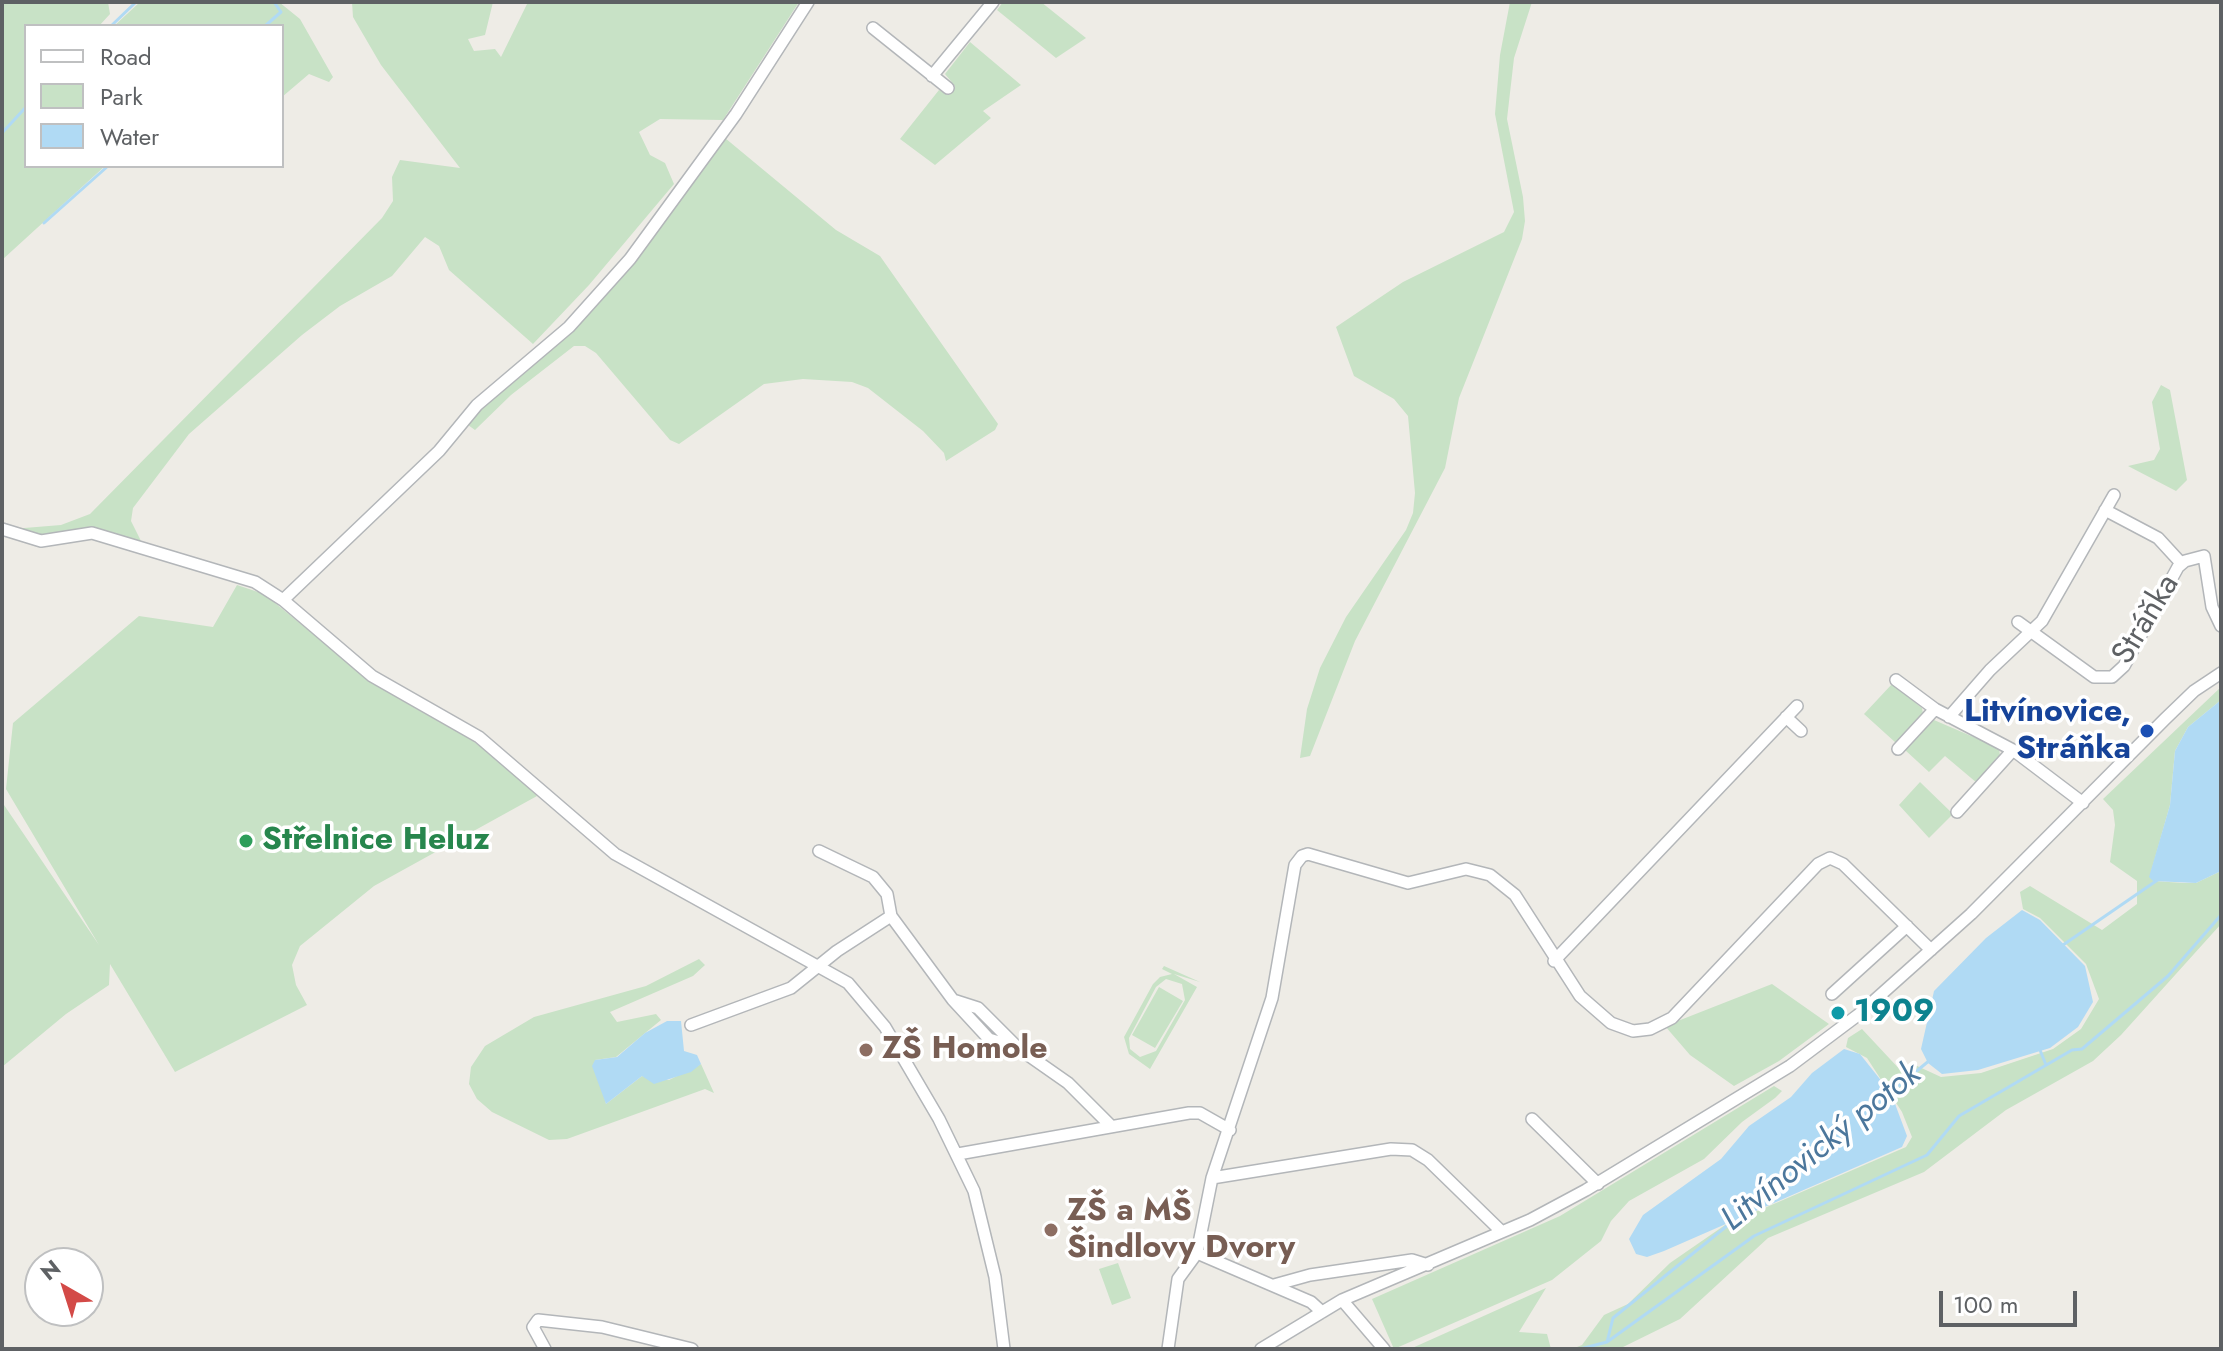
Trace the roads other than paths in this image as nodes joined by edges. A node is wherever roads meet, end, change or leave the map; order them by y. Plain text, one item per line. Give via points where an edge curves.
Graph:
1 (808, 2) edge
2 (993, 2) edge
3 (873, 28) dead end
4 (932, 76) junction
5 (948, 88) dead end
6 (2114, 495) dead end
7 (2105, 510) junction
8 (2, 529) edge
9 (2181, 563) junction
10 (283, 600) junction
11 (2018, 622) dead end
12 (2221, 626) edge
13 (2031, 631) junction
14 (2221, 673) edge
15 (1896, 680) dead end
16 (1797, 706) dead end
17 (1935, 709) junction
18 (1786, 717) junction
19 (1949, 717) junction
20 (1801, 731) dead end
21 (1898, 749) dead end
22 (2013, 750) junction
23 (2083, 803) junction
24 (1957, 812) dead end
25 (819, 851) dead end
26 (891, 916) junction
27 (1907, 926) junction
28 (1931, 950) junction
29 (1554, 961) junction
30 (819, 964) junction
31 (1832, 994) dead end
32 (691, 1025) dead end
33 (1532, 1119) dead end
34 (1111, 1126) junction
35 (1230, 1130) junction
36 (958, 1154) junction
37 (1212, 1178) junction
38 (1598, 1184) junction
39 (1502, 1232) junction
40 (1197, 1253) junction
41 (1428, 1265) junction
42 (1274, 1285) junction
43 (1342, 1300) junction
44 (1322, 1312) junction
45 (545, 1349) edge
46 (692, 1349) edge
47 (1004, 1349) edge
48 (1168, 1349) edge
49 (1261, 1349) edge
50 (1384, 1349) edge

1 - 10 street via 736,114 630,259 569,327 477,405 439,451
2 - 4 street
3 - 4 street
4 - 5 street
6 - 7 street
7 - 9 street via 2158,538
7 - 13 street via 2047,614
8 - 10 street via 41,541 92,533 237,575
9 - 12 street, Stráňka via 2204,556 2212,607
9 - 13 street, Stráňka via 2124,666 2112,677 2094,677
10 - 30 street via 372,676 479,737 615,854
11 - 13 street, Stráňka
13 - 19 street
14 - 23 street via 2194,691
15 - 17 street
16 - 18 street
17 - 19 street
17 - 21 street
18 - 20 street
18 - 29 street
19 - 22 street
22 - 23 street
22 - 24 street
23 - 28 street
25 - 26 street via 873,877 887,894
26 - 30 street
26 - 34 street via 953,1000 978,1008
27 - 28 street
27 - 29 street via 1843,864 1830,858 1818,864 1687,1005 1650,1029 1633,1031 1611,1023 1580,996
27 - 31 street
28 - 38 street via 1790,1066
29 - 35 street via 1515,895 1490,875 1466,869 1408,883 1302,856 1295,865 1272,998
30 - 32 street via 791,988
30 - 36 street via 848,983 875,1012
33 - 38 street
34 - 35 street via 1200,1113
34 - 36 street
35 - 37 street
36 - 47 street via 984,1222
37 - 39 street via 1412,1150
37 - 40 street
38 - 39 street
39 - 41 street
40 - 42 street
40 - 48 street via 1178,1279
41 - 42 street via 1412,1260
41 - 43 street
42 - 44 street
43 - 44 street
43 - 50 street
44 - 49 street
45 - 46 street via 533,1327 538,1320 602,1327

